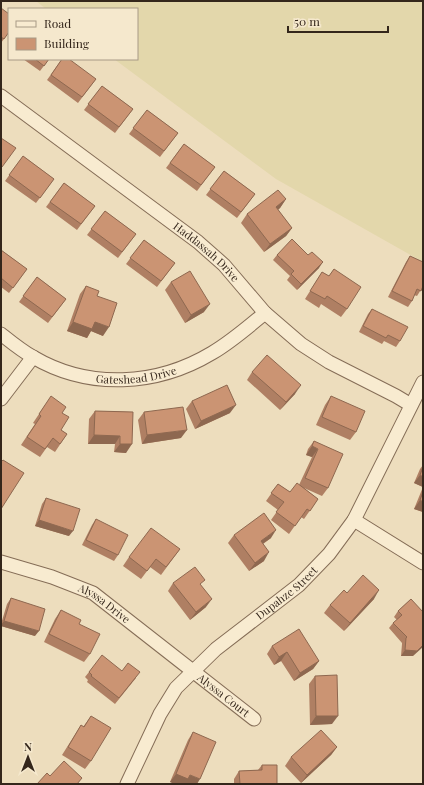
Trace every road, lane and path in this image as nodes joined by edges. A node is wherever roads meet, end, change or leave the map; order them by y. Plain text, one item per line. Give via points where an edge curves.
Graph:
1 (1, 96) edge
2 (265, 313) junction
3 (1, 334) edge
4 (32, 357) junction
5 (423, 382) edge
6 (1, 399) edge
7 (411, 405) junction
8 (354, 520) junction
9 (1, 562) edge
10 (423, 563) edge
11 (193, 671) junction
12 (254, 719) dead end
13 (127, 784) edge

1 - 2 street, Haddassah Drive via 198,242 224,265
2 - 4 street, Gateshead Drive via 212,353 188,366 144,379 78,376
2 - 7 street, Haddassah Drive via 301,344 329,362
3 - 4 street, Gateshead Drive
4 - 6 street
5 - 7 street, Dupahze Street
7 - 8 street, Dupahze Street
8 - 10 street
8 - 11 street, Dupahze Street via 329,554 299,586 216,649
9 - 11 street, Alyssa Drive via 52,576 93,593
11 - 12 street, Alyssa Court
11 - 13 street, Dupahze Street via 176,688 160,714

